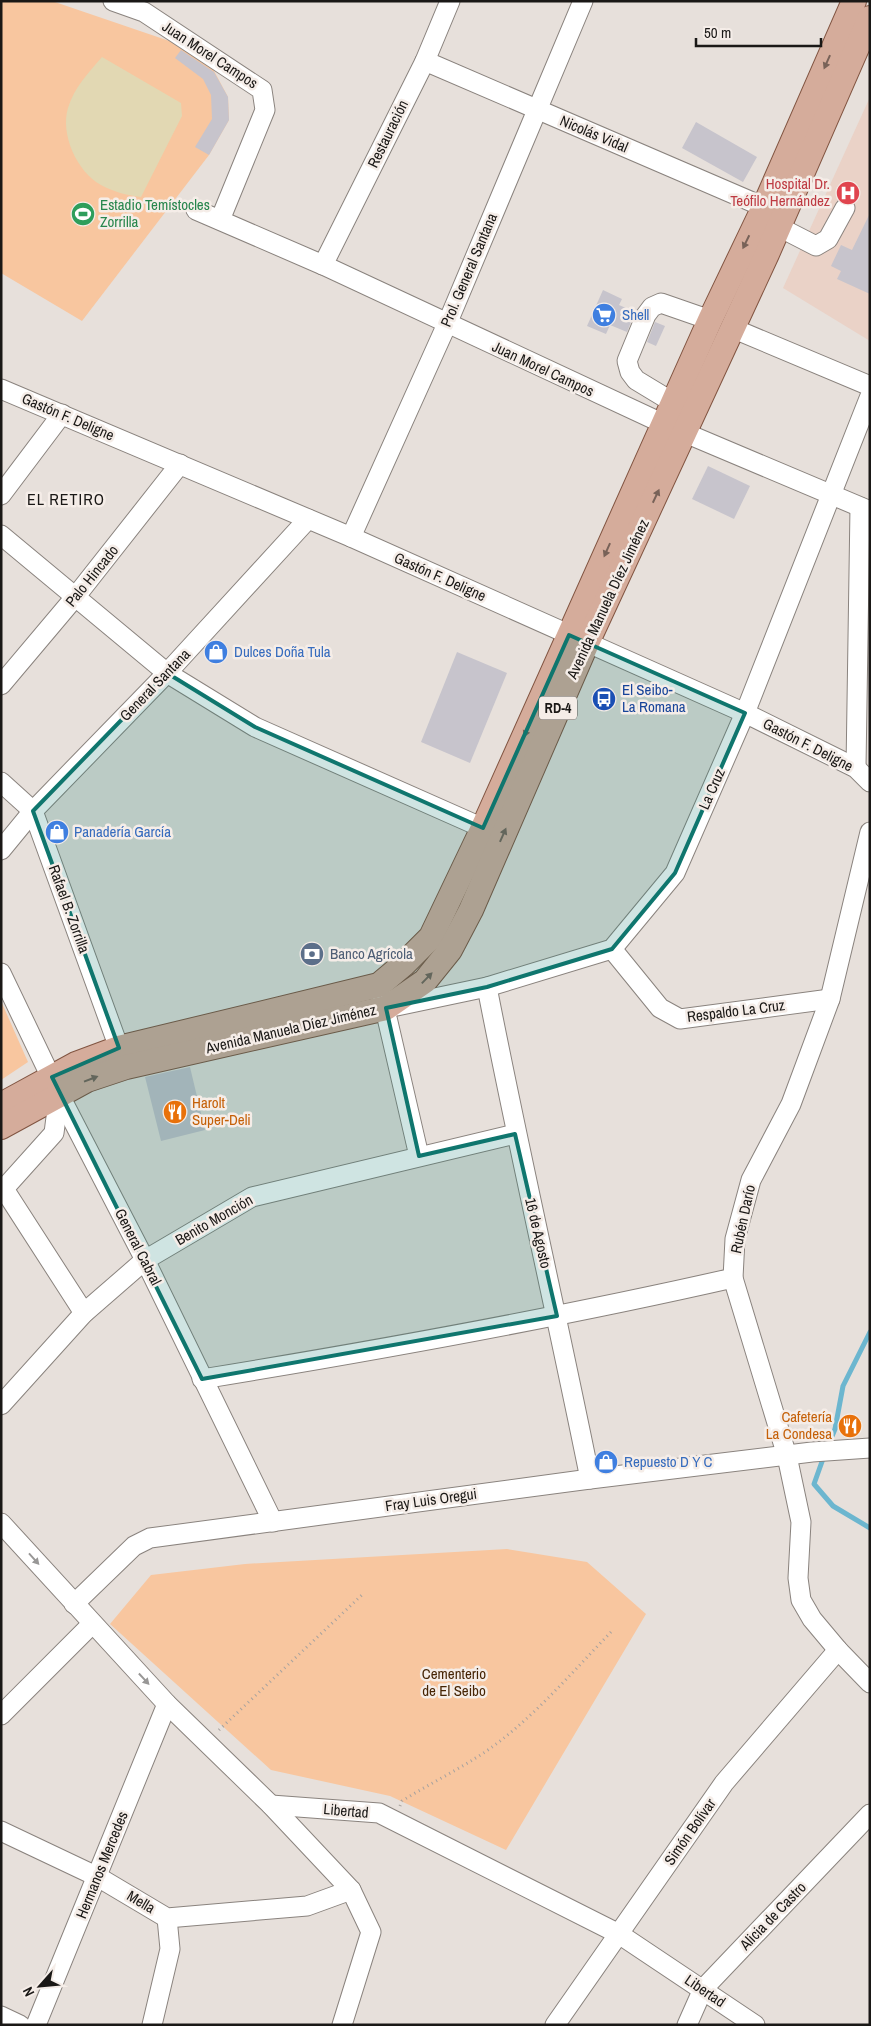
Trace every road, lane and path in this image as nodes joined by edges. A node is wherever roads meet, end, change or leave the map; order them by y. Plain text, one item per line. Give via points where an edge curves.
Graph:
1 (112, 1) edge
2 (450, 1) edge
3 (583, 1) edge
4 (854, 1) edge
5 (147, 7) edge
6 (870, 18) edge
7 (425, 61) junction
8 (818, 107) junction
9 (537, 109) junction
10 (764, 206) junction
11 (845, 208) dead end
12 (196, 210) dead end
13 (220, 220) junction
14 (779, 227) junction
15 (323, 265) junction
16 (710, 320) junction
17 (447, 324) junction
18 (732, 328) junction
19 (870, 386) edge
20 (1, 389) edge
21 (870, 396) edge
22 (674, 403) junction
23 (62, 414) junction
24 (675, 428) junction
25 (180, 464) junction
26 (1, 495) edge
27 (832, 496) junction
28 (865, 509) edge
29 (308, 520) junction
30 (1, 535) edge
31 (352, 537) junction
32 (76, 596) junction
33 (578, 639) junction
34 (167, 674) junction
35 (1, 685) edge
36 (745, 713) junction
37 (856, 768) junction
38 (1, 782) edge
39 (870, 782) edge
40 (33, 811) junction
41 (483, 828) junction
42 (870, 832) edge
43 (1, 850) edge
44 (612, 949) junction
45 (1, 973) edge
46 (379, 985) junction
47 (487, 987) junction
48 (830, 999) junction
49 (386, 1008) junction
50 (119, 1048) junction
51 (56, 1086) junction
52 (1, 1106) edge
53 (1, 1127) edge
54 (515, 1134) junction
55 (419, 1156) junction
56 (3, 1190) edge
57 (145, 1260) junction
58 (733, 1278) junction
59 (84, 1313) junction
60 (557, 1316) junction
61 (202, 1379) junction
62 (1, 1405) edge
63 (870, 1448) edge
64 (788, 1456) junction
65 (590, 1479) junction
66 (273, 1522) junction
67 (1, 1523) edge
68 (364, 1593) dead end
69 (74, 1604) junction
70 (92, 1624) junction
71 (613, 1630) dead end
72 (838, 1650) junction
73 (870, 1683) edge
74 (168, 1704) junction
75 (1, 1715) edge
76 (223, 1727) dead end
77 (271, 1805) junction
78 (870, 1814) edge
79 (392, 1820) junction
80 (1, 1831) edge
81 (98, 1877) junction
82 (351, 1890) junction
83 (167, 1918) junction
84 (618, 1934) junction
85 (703, 1989) junction
86 (1, 2016) edge
87 (20, 2025) edge
88 (36, 2025) edge
89 (152, 2025) edge
90 (342, 2025) edge
91 (555, 2025) edge
92 (687, 2025) edge
93 (755, 2025) edge

1 - 5 street, Juan Morel Campos
2 - 7 street, Restauración
3 - 9 street, Prol. General Santana
4 -> 8 main road, Avenida Manuela Díez Jiménez / RD-4
5 - 13 street, Juan Morel Campos via 262,90 265,110
6 - 8 main road, Avenida Manuela Díez Jiménez / RD-4
7 - 9 street, Nicolás Vidal
7 - 15 street, Restauración
8 - 10 main road, Avenida Manuela Díez Jiménez / RD-4
8 - 14 main road, Avenida Manuela Díez Jiménez / RD-4
9 - 10 street, Nicolás Vidal
9 - 17 street, Prol. General Santana
10 -> 16 main road, Avenida Manuela Díez Jiménez / RD-4
11 - 14 street via 828,239 816,246
12 - 13 street, Juan Morel Campos
13 - 15 street, Juan Morel Campos
14 - 18 main road, Avenida Manuela Díez Jiménez / RD-4
15 - 17 street, Juan Morel Campos
16 - 22 main road, Avenida Manuela Díez Jiménez / RD-4
16 - 22 street via 660,304 652,307 646,315 628,361 630,372 636,380
17 - 24 street, Juan Morel Campos
17 - 31 street, Prol. General Santana
18 - 19 street
18 - 24 main road, Avenida Manuela Díez Jiménez / RD-4
20 - 23 street, Gastón F. Deligne
21 - 27 street, La Cruz
22 - 24 main road, Avenida Manuela Díez Jiménez / RD-4
23 - 25 street, Gastón F. Deligne
23 - 26 street
24 - 27 street, Juan Morel Campos
24 - 33 main road, Avenida Manuela Díez Jiménez / RD-4
25 - 29 street, Gastón F. Deligne
25 - 32 street, Palo Hincado
27 - 28 street, Juan Morel Campos
27 - 36 street, La Cruz
28 - 37 street
29 - 31 street, Gastón F. Deligne
29 - 34 street, General Santana
30 - 32 street
31 - 33 street, Gastón F. Deligne
32 - 34 street
32 - 35 street, Palo Hincado
33 - 36 street, Gastón F. Deligne
33 -> 41 main road, Avenida Manuela Díez Jiménez / RD-4
49 -> 33 main road, Avenida Manuela Díez Jiménez / RD-4 via 425,981 450,950 470,910
34 - 40 street, General Santana
34 - 41 street via 256,727
36 - 37 street, Gastón F. Deligne
36 - 44 street, La Cruz via 675,872
37 - 39 street, Gastón F. Deligne
38 - 40 street, Rafael B. Zorrilla
40 - 43 street, General Santana
40 - 50 street, Rafael B. Zorrilla
41 - 46 main road, Avenida Manuela Díez Jiménez / RD-4 via 431,937
42 - 48 street, Rubén Darío
44 - 47 street
44 - 48 street, Respaldo La Cruz via 660,1008 680,1019
45 - 51 street, General Cabral
46 - 49 street
46 - 50 main road, Avenida Manuela Díez Jiménez / RD-4
47 - 49 street
47 - 54 street, 16 de Agosto
48 - 58 street, Rubén Darío via 791,1104 751,1180 736,1239
51 -> 49 main road, Avenida Manuela Díez Jiménez / RD-4
49 - 55 street
50 - 51 main road, Avenida Manuela Díez Jiménez / RD-4 via 76,1064
51 - 52 main road, Avenida Manuela Díez Jiménez / RD-4
51 - 53 main road, Avenida Manuela Díez Jiménez / RD-4
51 - 56 street via 54,1133
51 - 57 street, General Cabral
54 - 55 street, Benito Monción
54 - 60 street, 16 de Agosto
55 - 57 street, Benito Monción via 252,1196
56 - 59 street
57 - 59 street, Benito Monción
57 - 61 street, General Cabral
58 - 60 street
58 - 64 street, Rubén Darío
59 - 62 street, Benito Monción
60 - 61 street via 376,1351
60 - 65 street, 16 de Agosto
61 - 66 street, General Cabral
63 - 64 street, Fray Luis Oregui
64 - 65 street, Fray Luis Oregui
64 - 72 street, Rubén Darío via 801,1522 798,1578 801,1600
65 - 66 street, Fray Luis Oregui
66 - 69 street, Fray Luis Oregui via 150,1538 134,1546
67 -> 69 street
68 - 76 path
69 - 70 street
70 -> 74 street
70 - 75 street
71 - 79 path via 528,1717 485,1752 402,1801
72 - 73 street, Rubén Darío
72 - 84 street, Simón Bolívar via 724,1783
74 - 77 street
74 - 81 street, Hermanos Mercedes
77 - 79 street, Libertad via 379,1814
77 - 82 street
78 - 85 street, Alicia de Castro
79 - 84 street, Libertad
80 - 81 street, Mella
81 - 83 street, Mella
81 - 88 street, Hermanos Mercedes
82 - 83 street, Mella via 307,1906
82 - 90 street via 371,1932
83 - 89 street via 170,1949
84 - 85 street, Libertad
84 - 91 street, Simón Bolívar
85 - 92 street, Alicia de Castro
85 - 93 street, Libertad
86 - 87 street

